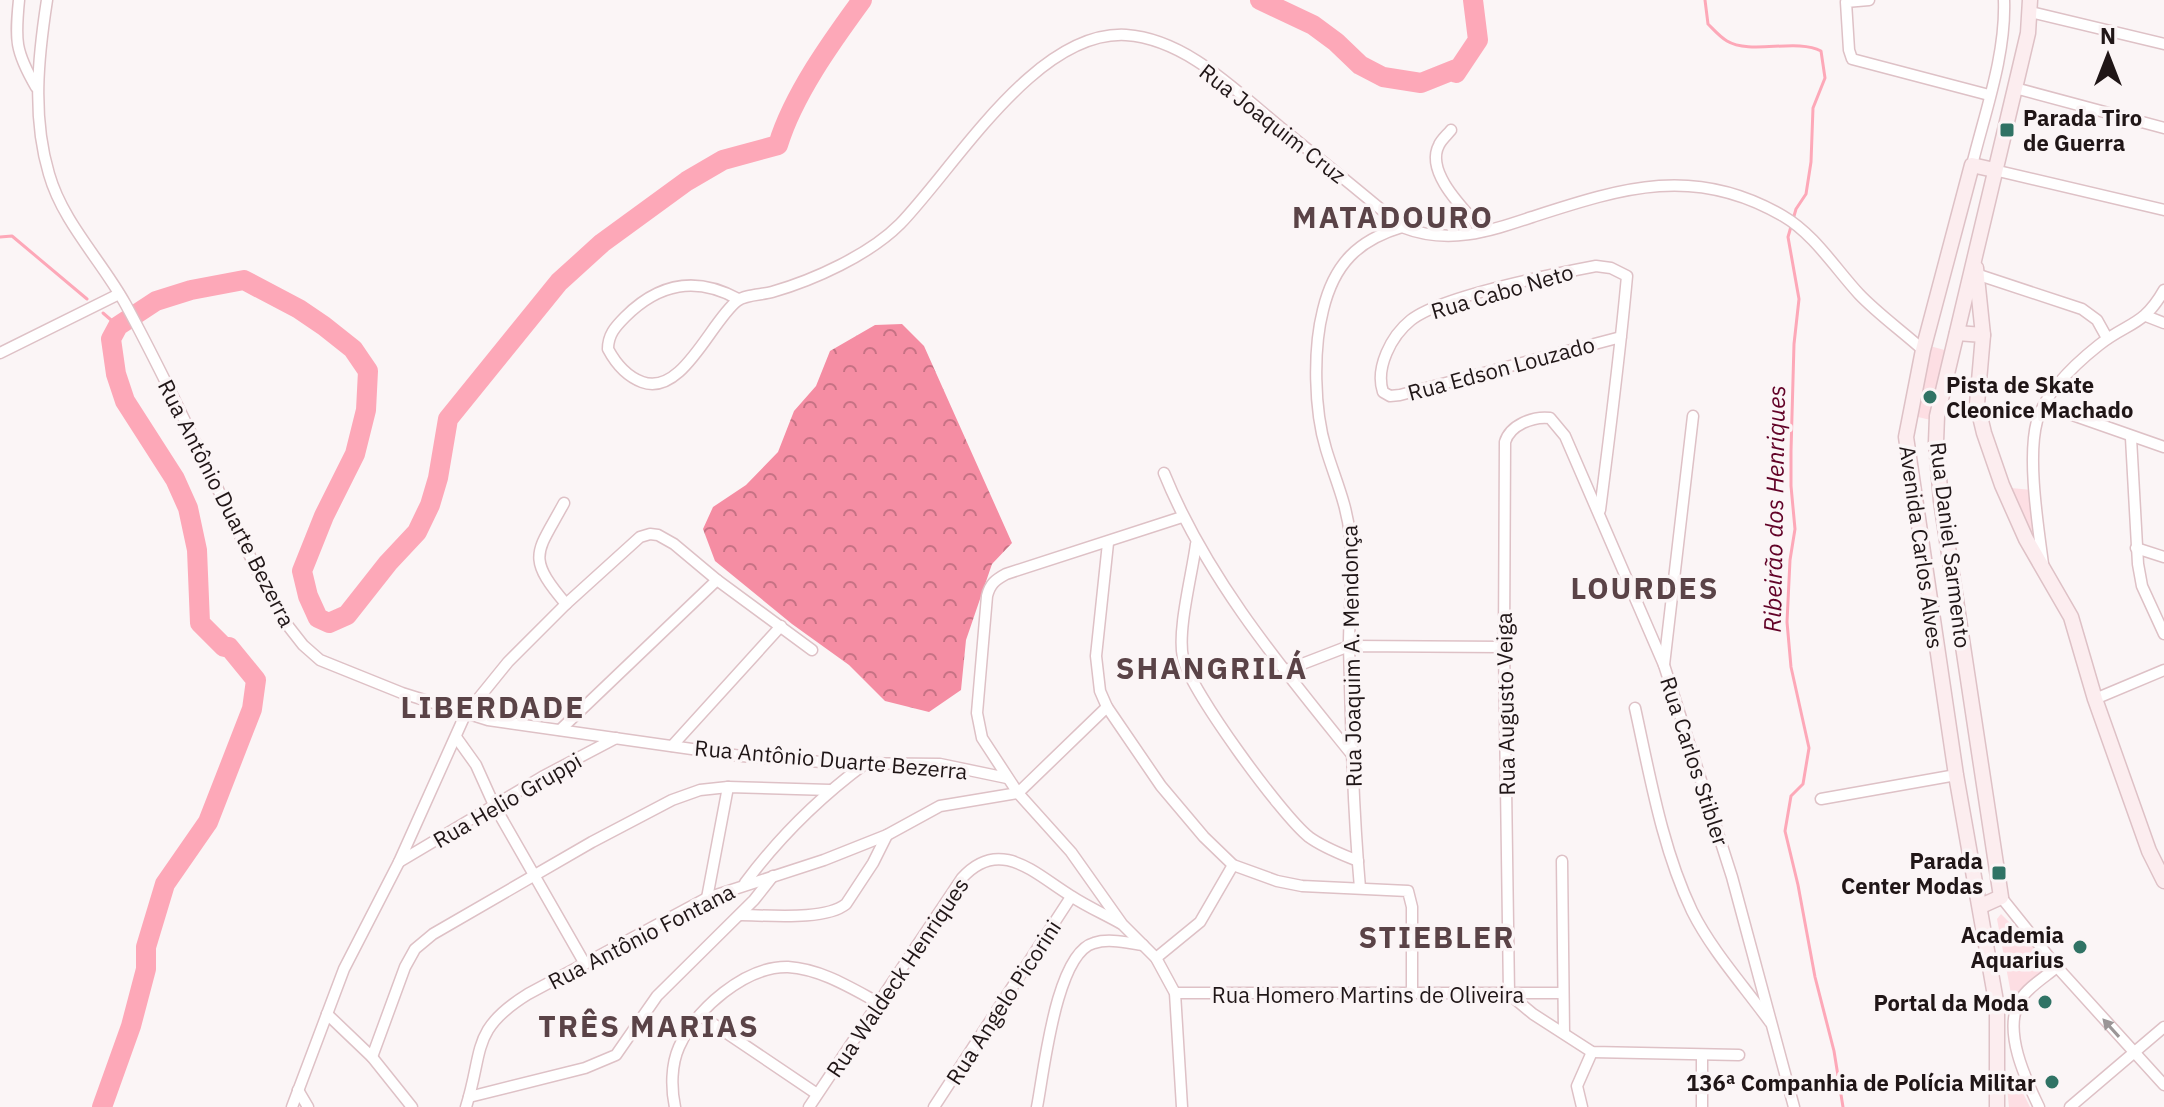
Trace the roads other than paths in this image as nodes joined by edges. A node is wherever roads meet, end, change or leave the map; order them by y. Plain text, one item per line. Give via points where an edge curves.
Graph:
1 (19, 0) edge
2 (47, 0) edge
3 (1869, 0) edge
4 (2004, 0) edge
5 (2030, 6) edge
6 (2164, 44) edge
7 (37, 88) junction
8 (2015, 88) junction
9 (1989, 95) junction
10 (2164, 128) edge
11 (1451, 130) dead end
12 (1972, 165) junction
13 (1994, 170) junction
14 (2164, 210) edge
15 (1402, 227) junction
16 (1483, 231) junction
17 (1974, 257) junction
18 (1976, 274) junction
19 (2164, 290) edge
20 (119, 294) junction
21 (738, 299) junction
22 (2146, 316) junction
23 (2164, 323) edge
24 (1959, 326) junction
25 (1983, 335) junction
26 (1621, 337) junction
27 (2107, 338) junction
28 (1923, 350) junction
29 (0, 353) edge
30 (1383, 392) joint
31 (2044, 405) junction
32 (1693, 416) dead end
33 (2131, 438) junction
34 (2164, 447) edge
35 (1164, 473) dead end
36 (564, 503) dead end
37 (1600, 512) junction
38 (1182, 517) junction
39 (1108, 543) junction
40 (1196, 544) junction
41 (2136, 548) junction
42 (2164, 557) edge
43 (2043, 566) junction
44 (717, 580) junction
45 (566, 604) junction
46 (781, 626) junction
47 (2164, 634) edge
48 (1349, 646) junction
49 (1504, 647) junction
50 (812, 650) dead end
51 (1664, 665) junction
52 (2164, 670) edge
53 (1284, 671) junction
54 (2095, 699) junction
55 (1107, 707) junction
56 (1635, 708) dead end
57 (465, 715) junction
58 (560, 730) junction
59 (456, 737) junction
60 (616, 737) junction
61 (672, 746) junction
62 (1353, 756) junction
63 (866, 763) junction
64 (1956, 775) junction
65 (1007, 778) junction
66 (728, 787) junction
67 (830, 790) junction
68 (1018, 793) junction
69 (1821, 799) dead end
70 (494, 805) junction
71 (887, 835) junction
72 (1358, 861) junction
73 (1562, 861) dead end
74 (399, 862) junction
75 (1233, 865) junction
76 (535, 876) junction
77 (773, 876) junction
78 (2164, 881) edge
79 (744, 885) junction
80 (1360, 888) junction
81 (1071, 897) junction
82 (2001, 897) junction
83 (707, 898) junction
84 (1981, 906) junction
85 (740, 915) junction
86 (1122, 924) junction
87 (1143, 945) junction
88 (1156, 958) junction
89 (585, 964) junction
90 (2057, 967) junction
91 (1175, 993) junction
92 (1562, 993) junction
93 (1412, 994) junction
94 (1509, 994) junction
95 (879, 1003) junction
96 (327, 1014) junction
97 (700, 1015) junction
98 (1774, 1027) junction
99 (2164, 1027) edge
100 (1564, 1033) junction
101 (1592, 1052) junction
102 (2135, 1054) junction
103 (1702, 1055) junction
104 (1739, 1055) dead end
105 (372, 1057) junction
106 (2164, 1085) edge
107 (1181, 1087) junction
108 (298, 1090) junction
109 (817, 1094) junction
110 (467, 1102) edge
111 (292, 1107) edge
112 (308, 1107) edge
113 (412, 1107) edge
114 (675, 1107) edge
115 (809, 1107) edge
116 (934, 1107) edge
117 (1037, 1107) edge
118 (1172, 1107) edge
119 (1182, 1107) edge
120 (1582, 1107) edge
121 (1702, 1107) edge
122 (1794, 1107) edge
123 (1997, 1107) edge
124 (2039, 1107) edge
125 (2070, 1107) edge

1 - 7 street via 18,51
2 - 7 street
3 - 9 street via 1846,2 1850,56 1856,61
4 - 9 street
5 - 6 street
5 - 8 street
7 - 20 street, Rua Antônio Duarte Bezerra via 49,177
8 - 10 street
8 - 13 street
9 - 12 street
11 - 16 street via 1436,154 1440,176
12 - 13 street
12 - 28 street, Avenida Carlos Alves
13 - 14 street
13 - 17 street
15 - 16 street, Rua Joaquim Cruz via 1449,237
15 - 21 street, Rua Joaquim Cruz via 1217,75 1150,40 1107,35 1058,56 1015,90 898,226 857,256 798,283
15 - 48 street, Rua Joaquim A. Mendonça via 1356,248 1324,306 1319,331 1321,433 1342,491 1351,538
16 - 28 street, Rua Joaquim Cruz via 1611,194 1703,186 1783,216
17 - 18 street
17 - 24 street
18 - 25 street
18 - 27 street via 2082,309 2097,320
19 - 22 street
20 - 29 street
20 - 57 street, Rua Antônio Duarte Bezerra via 268,593 303,645 320,660 360,678
21 - 21 street via 683,368 662,383 638,381 608,349 614,327 657,291 698,286
22 - 23 street
22 - 27 street
24 - 25 street
24 - 82 street, Rua Daniel Sarmento via 1937,416 1937,466
25 - 43 street via 1979,419 2002,485
26 - 30 street, Rua Edson Louzado via 1400,395
26 - 30 street, Rua Cabo Neto via 1627,276 1596,266 1576,270 1422,313 1390,347 1379,372
26 - 37 street
27 - 31 street via 2083,357
28 - 64 street, Avenida Carlos Alves via 1906,437
31 - 33 street
31 - 43 street via 2034,454
32 - 51 street, Rua Carlos Stibler
33 - 34 street
33 - 41 street
35 - 38 street
36 - 45 street via 538,562
37 - 49 street, Rua Augusto Veiga via 1555,422 1544,417 1510,431 1505,442
37 - 51 street
38 - 39 street
38 - 40 street
39 - 55 street via 1096,656
39 - 65 street via 1006,574 989,588 977,713 982,738
40 - 53 street
40 - 72 street via 1181,645 1188,673 1292,822 1321,846
41 - 42 street
41 - 47 street via 2142,586
43 - 54 street via 2071,617
44 - 45 street via 674,544 658,535 644,535
44 - 46 street
44 - 58 street
45 - 57 street
46 - 50 street
46 - 61 street
48 - 49 street
48 - 53 street
48 - 62 street, Rua Joaquim A. Mendonça
49 - 94 street, Rua Augusto Veiga
51 - 98 street, Rua Carlos Stibler
52 - 54 street
53 - 62 street
54 - 78 street
55 - 68 street
55 - 75 street via 1161,786
56 - 98 street via 1680,882 1706,936
57 - 58 street, Rua Antônio Duarte Bezerra
57 - 59 street
58 - 60 street, Rua Antônio Duarte Bezerra
59 - 70 street
59 - 74 street
60 - 61 street, Rua Antônio Duarte Bezerra
60 - 70 street, Rua Helio Gruppi
61 - 63 street, Rua Antônio Duarte Bezerra
62 - 72 street, Rua Joaquim A. Mendonça
63 - 65 street, Rua Antônio Duarte Bezerra via 940,764
63 - 67 street
64 - 69 street
64 - 84 street, Avenida Carlos Alves
65 - 68 street
66 - 67 street
66 - 76 street via 672,800
66 - 83 street
67 - 79 street via 773,845
68 - 71 street, Rua Antônio Fontana via 940,806
68 - 86 street via 1071,852
70 - 74 street, Rua Helio Gruppi
70 - 76 street
71 - 77 street, Rua Antônio Fontana
71 - 85 street via 840,909
72 - 80 street, Rua Joaquim A. Mendonça
73 - 92 street
74 - 96 street
75 - 80 street via 1302,886
75 - 88 street via 1200,922
76 - 89 street
76 - 105 street via 415,949
77 - 79 street, Rua Antônio Fontana
77 - 85 street
79 - 83 street, Rua Antônio Fontana
80 - 93 street via 1410,893
81 - 86 street, Rua Waldeck Henriques
81 - 95 street, Rua Waldeck Henriques via 1018,862 980,863 962,878
81 - 116 street, Rua Angelo Picorini
82 - 84 street
82 - 90 street
83 - 89 street, Rua Antônio Fontana
84 - 123 street, Avenida Carlos Alves via 1997,1007
85 - 110 street via 657,996 616,1055
86 - 87 street
87 - 88 street
87 - 117 street via 1095,942 1077,953 1060,992
88 - 91 street
89 - 110 street, Rua Antônio Fontana via 505,1008 492,1022
102 -> 90 street
90 - 124 street via 2016,1007 2018,1062
91 - 93 street, Rua Homero Martins de Oliveira
91 - 107 street
92 - 94 street, Rua Homero Martins de Oliveira
92 - 100 street
93 - 94 street, Rua Homero Martins de Oliveira
94 - 100 street
95 - 97 street via 808,969 784,967 733,986
95 - 109 street, Rua Waldeck Henriques
96 - 105 street
96 - 108 street
97 - 109 street
97 - 114 street via 678,1049
98 - 122 street, Rua Carlos Stibler
99 - 102 street
100 - 101 street
101 - 103 street
101 - 120 street via 1577,1086
102 - 106 street
102 - 125 street
103 - 104 street
103 - 121 street
105 - 113 street
107 - 118 street
107 - 119 street
108 - 111 street
108 - 112 street
109 - 115 street, Rua Waldeck Henriques

